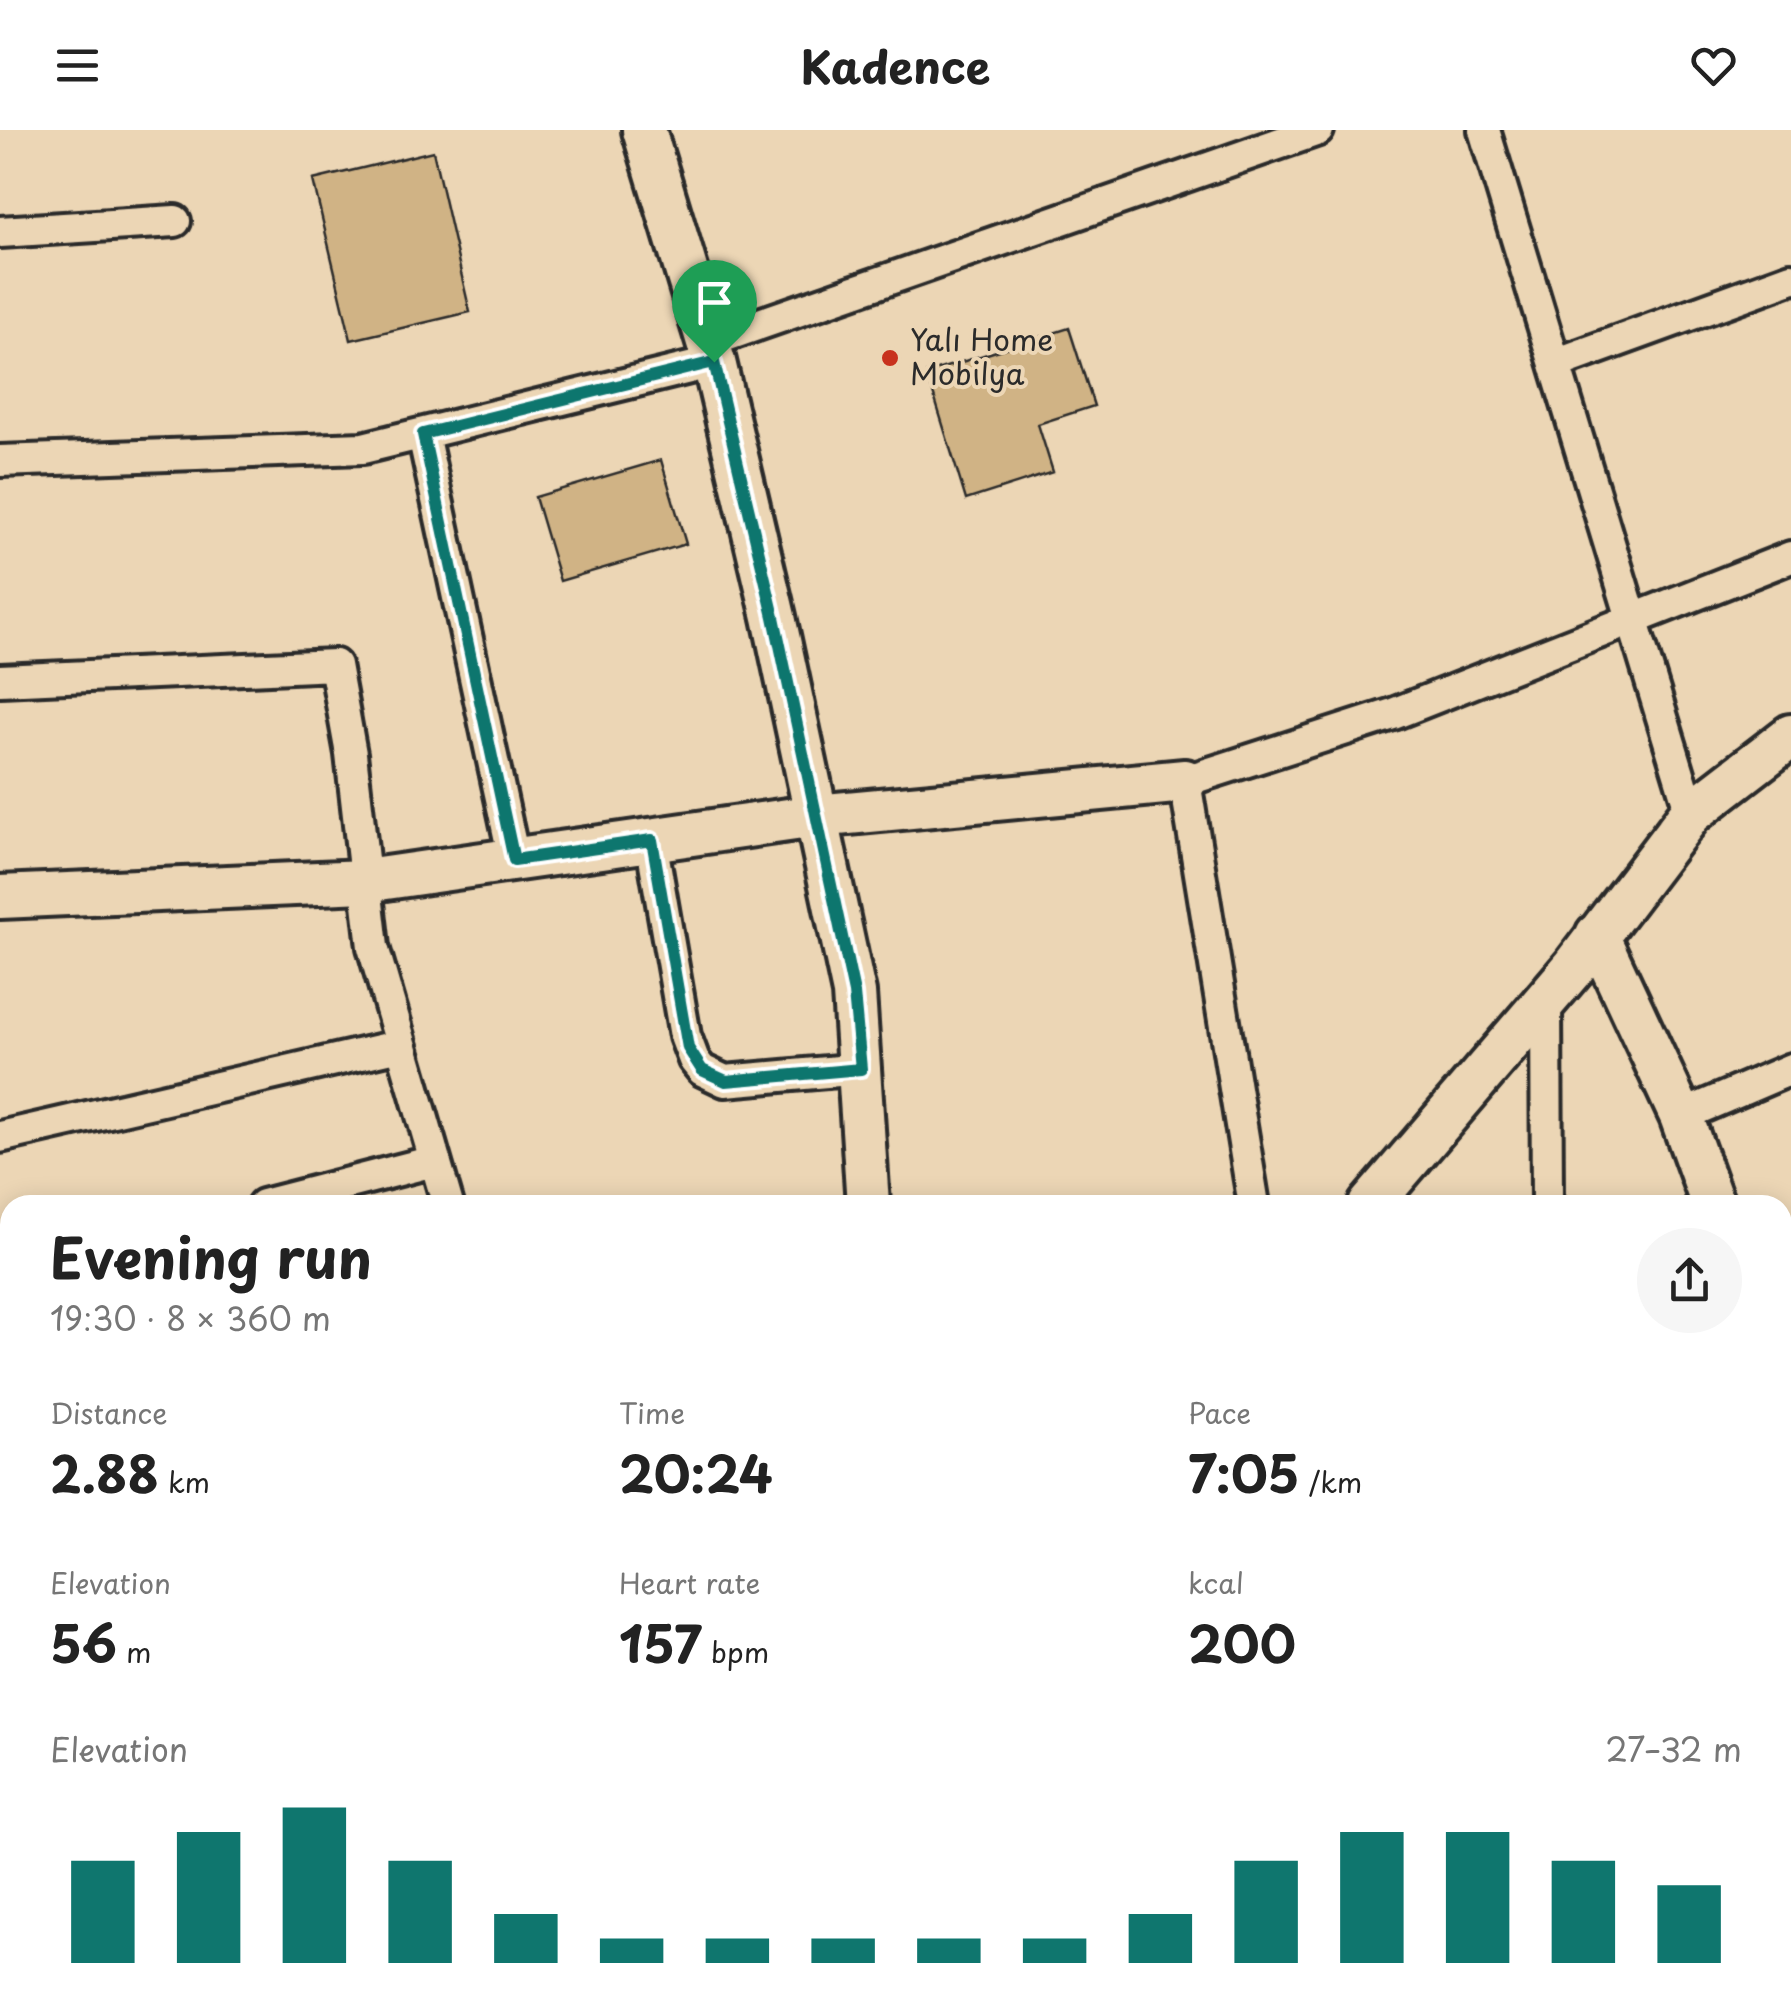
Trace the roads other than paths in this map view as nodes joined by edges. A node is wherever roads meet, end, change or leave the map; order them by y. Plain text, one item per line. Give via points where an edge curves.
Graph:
1 (644, 130) edge
2 (1318, 130) edge
3 (1484, 130) edge
4 (176, 221) dead end
5 (0, 232) edge
6 (1791, 278) edge
7 (711, 352) junction
8 (1555, 364) junction
9 (423, 434) junction
10 (0, 461) edge
11 (1791, 557) edge
12 (1632, 618) junction
13 (0, 680) edge
14 (1791, 736) edge
15 (1185, 781) junction
16 (1691, 813) junction
17 (816, 816) junction
18 (652, 840) junction
19 (514, 860) junction
20 (365, 881) junction
21 (0, 897) edge
22 (1598, 935) junction
23 (1546, 999) junction
24 (401, 1045) junction
25 (1791, 1068) edge
26 (861, 1069) junction
27 (1680, 1116) junction
28 (0, 1137) edge
29 (434, 1161) junction
30 (301, 1195) edge
31 (445, 1195) edge
32 (867, 1195) edge
33 (1252, 1195) edge
34 (1379, 1195) edge
35 (1547, 1195) edge
36 (1709, 1195) edge

1 - 7 street
2 - 7 street
3 - 8 street
4 - 5 street
6 - 8 street
7 - 9 street
7 - 17 street
8 - 12 street
9 - 10 street via 363,448
9 - 19 street
11 - 12 street
12 - 15 street via 1392,714
12 - 16 street
13 - 20 street via 335,665
14 - 16 street
15 - 17 street
15 - 33 street
16 - 22 street
17 - 18 street
17 - 26 street via 854,993
18 - 19 street
18 - 26 street via 688,1048 702,1070 726,1081
19 - 20 street
20 - 21 street
20 - 24 street via 372,947
22 - 23 street
22 - 27 street
23 - 34 street
23 - 35 street
24 - 28 street
24 - 29 street
25 - 27 street
26 - 32 street
27 - 36 street
29 - 30 street
29 - 31 street

